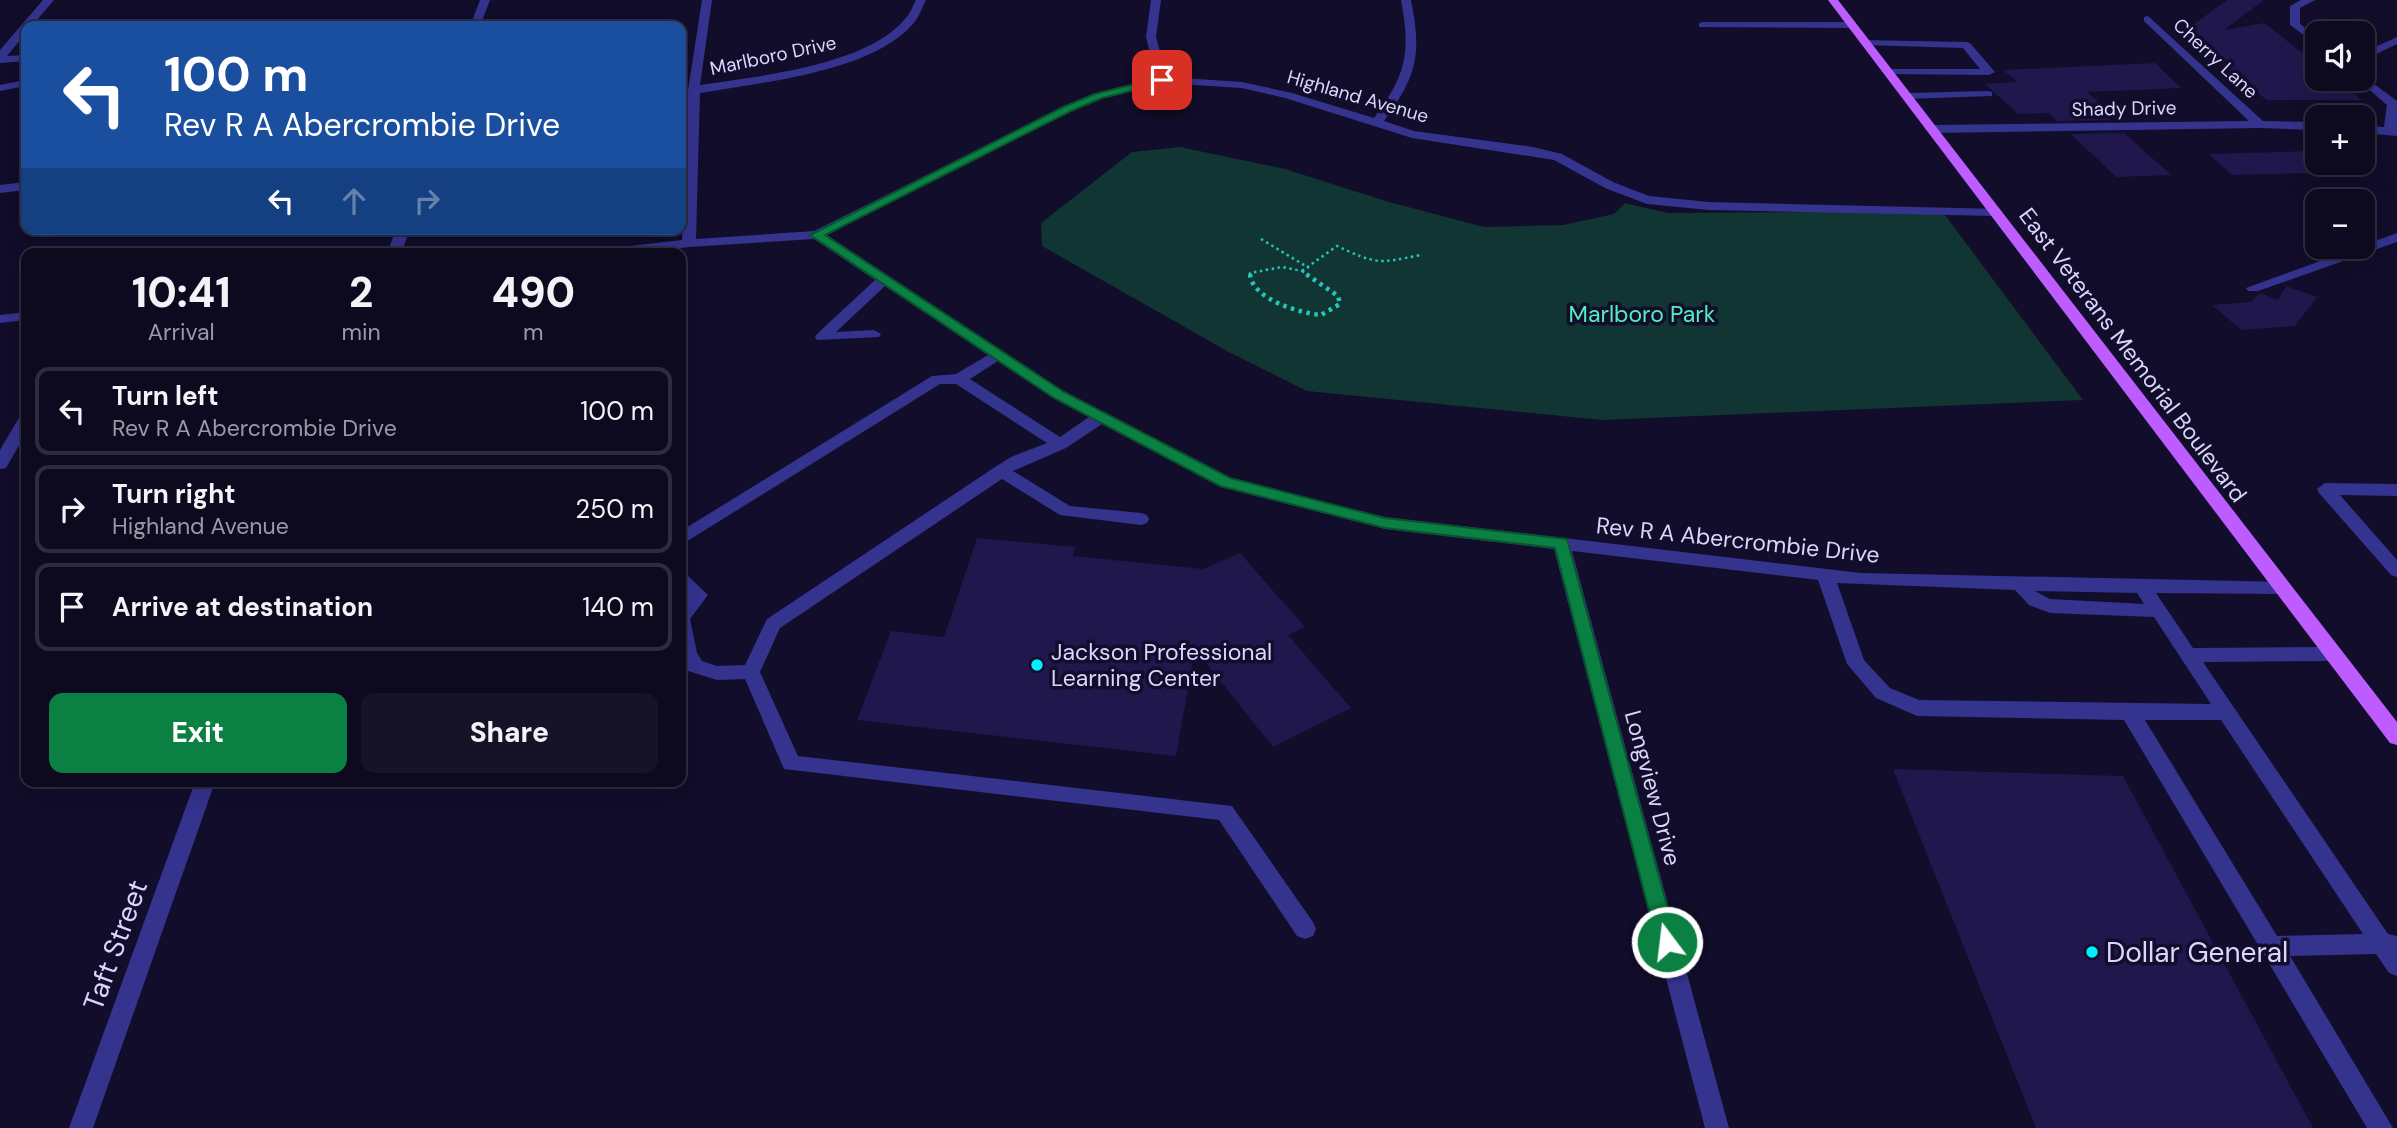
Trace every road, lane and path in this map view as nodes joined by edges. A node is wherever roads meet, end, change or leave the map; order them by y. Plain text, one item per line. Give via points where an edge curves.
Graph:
1 (49, 0) edge
2 (485, 0) edge
3 (707, 0) edge
4 (920, 0) edge
5 (1156, 0) edge
6 (1406, 0) edge
7 (1833, 0) edge
8 (2309, 0) edge
9 (2148, 19) dead end
10 (32, 21) edge
11 (477, 21) edge
12 (1852, 25) junction
13 (1703, 26) dead end
14 (2305, 33) edge
15 (21, 34) edge
16 (2397, 40) edge
17 (1865, 42) junction
18 (2375, 51) edge
19 (21, 58) edge
20 (0, 59) edge
21 (1887, 71) junction
22 (1162, 80) junction
23 (21, 84) edge
24 (0, 88) edge
25 (2375, 89) edge
26 (694, 90) junction
27 (1988, 94) dead end
28 (1906, 96) junction
29 (1377, 122) junction
30 (2260, 124) junction
31 (2305, 126) edge
32 (1931, 129) junction
33 (2375, 129) edge
34 (2394, 131) edge
35 (21, 187) edge
36 (0, 189) edge
37 (1995, 212) junction
38 (817, 235) junction
39 (2397, 237) edge
40 (1261, 239) dead end
41 (690, 243) junction
42 (669, 248) edge
43 (1420, 255) dead end
44 (1310, 268) junction
45 (1302, 271) junction
46 (884, 279) junction
47 (2253, 288) dead end
48 (21, 317) edge
49 (0, 319) edge
50 (874, 334) dead end
51 (998, 355) junction
52 (959, 379) junction
53 (1101, 417) junction
54 (21, 428) edge
55 (1060, 444) junction
56 (0, 464) edge
57 (1001, 471) junction
58 (2397, 490) edge
59 (1141, 519) dead end
60 (686, 536) edge
61 (1561, 543) junction
62 (2397, 570) edge
63 (1825, 574) junction
64 (2020, 583) junction
65 (686, 584) edge
66 (2142, 586) junction
67 (2282, 587) junction
68 (2159, 611) junction
69 (686, 612) edge
70 (686, 644) edge
71 (2333, 654) junction
72 (2189, 655) junction
73 (751, 672) junction
74 (2130, 712) junction
75 (2227, 712) junction
76 (2388, 714) edge
77 (2397, 737) edge
78 (203, 787) edge
79 (1305, 929) dead end
80 (2390, 944) edge
81 (2269, 946) junction
82 (2397, 966) edge
83 (80, 1128) edge
84 (1717, 1128) edge
85 (2381, 1128) edge

1 - 10 street
2 - 11 street
3 - 26 street
4 - 26 street, Marlboro Drive via 909,22 878,45 828,65
5 - 22 street via 1151,37
6 - 29 street via 1415,40 1413,63
7 - 12 main road, East Veterans Memorial Boulevard
8 - 14 street via 2295,6 2295,25
9 - 30 street, Cherry Lane
12 - 13 street
12 - 17 main road, East Veterans Memorial Boulevard
15 - 20 street
16 - 18 street
17 - 21 main road, East Veterans Memorial Boulevard
17 - 21 street via 1966,45 1989,72
19 - 20 street
21 - 28 main road, East Veterans Memorial Boulevard
22 - 29 street, Highland Avenue via 1242,85
22 - 38 street, Highland Avenue via 1067,109
23 - 24 street
25 - 34 street via 2393,104
26 - 41 street
27 - 28 street
28 - 32 main road, East Veterans Memorial Boulevard
29 - 37 street, Highland Avenue via 1412,134 1558,157 1647,200 1709,206
30 - 31 street, Shady Drive
30 - 32 street, Shady Drive
32 - 37 main road, East Veterans Memorial Boulevard
33 - 34 street
35 - 36 street
37 - 67 main road, East Veterans Memorial Boulevard
38 - 41 street
38 - 46 street, Rev R A Abercrombie Drive
39 - 47 street
40 - 44 path
41 - 42 street
43 - 44 path via 1370,261 1336,247
44 - 45 path
45 - 45 path via 1271,267 1250,273 1249,279 1257,291 1301,312 1322,315 1340,304 1338,296
46 - 50 street via 822,337
46 - 51 street, Rev R A Abercrombie Drive
48 - 49 street
51 - 52 street
51 - 53 street, Rev R A Abercrombie Drive
52 - 55 street
52 - 60 street via 937,379
53 - 55 street
53 - 61 street, Rev R A Abercrombie Drive via 1225,482 1385,523
54 - 56 street
55 - 57 street
57 - 59 street via 1066,511
57 - 73 street via 773,624
58 - 62 street via 2325,489
61 - 63 street, Rev R A Abercrombie Drive
61 - 84 street, Longview Drive
63 - 64 street, Rev R A Abercrombie Drive
63 - 74 street via 1856,664 1882,694 1917,708
64 - 66 street, Rev R A Abercrombie Drive
64 - 68 street via 2036,603 2050,606
65 - 69 street via 699,595
66 - 67 street, Rev R A Abercrombie Drive
66 - 68 street
67 - 71 main road, East Veterans Memorial Boulevard
68 - 72 street
70 - 73 street via 695,666 717,673
71 - 72 street
71 - 76 main road, East Veterans Memorial Boulevard
72 - 75 street
73 - 79 street via 791,763 1225,812
74 - 75 street
74 - 81 street
75 - 80 street
76 - 77 main road, East Veterans Memorial Boulevard
78 - 83 street, Taft Street
80 - 81 street
80 - 82 street
81 - 85 street

